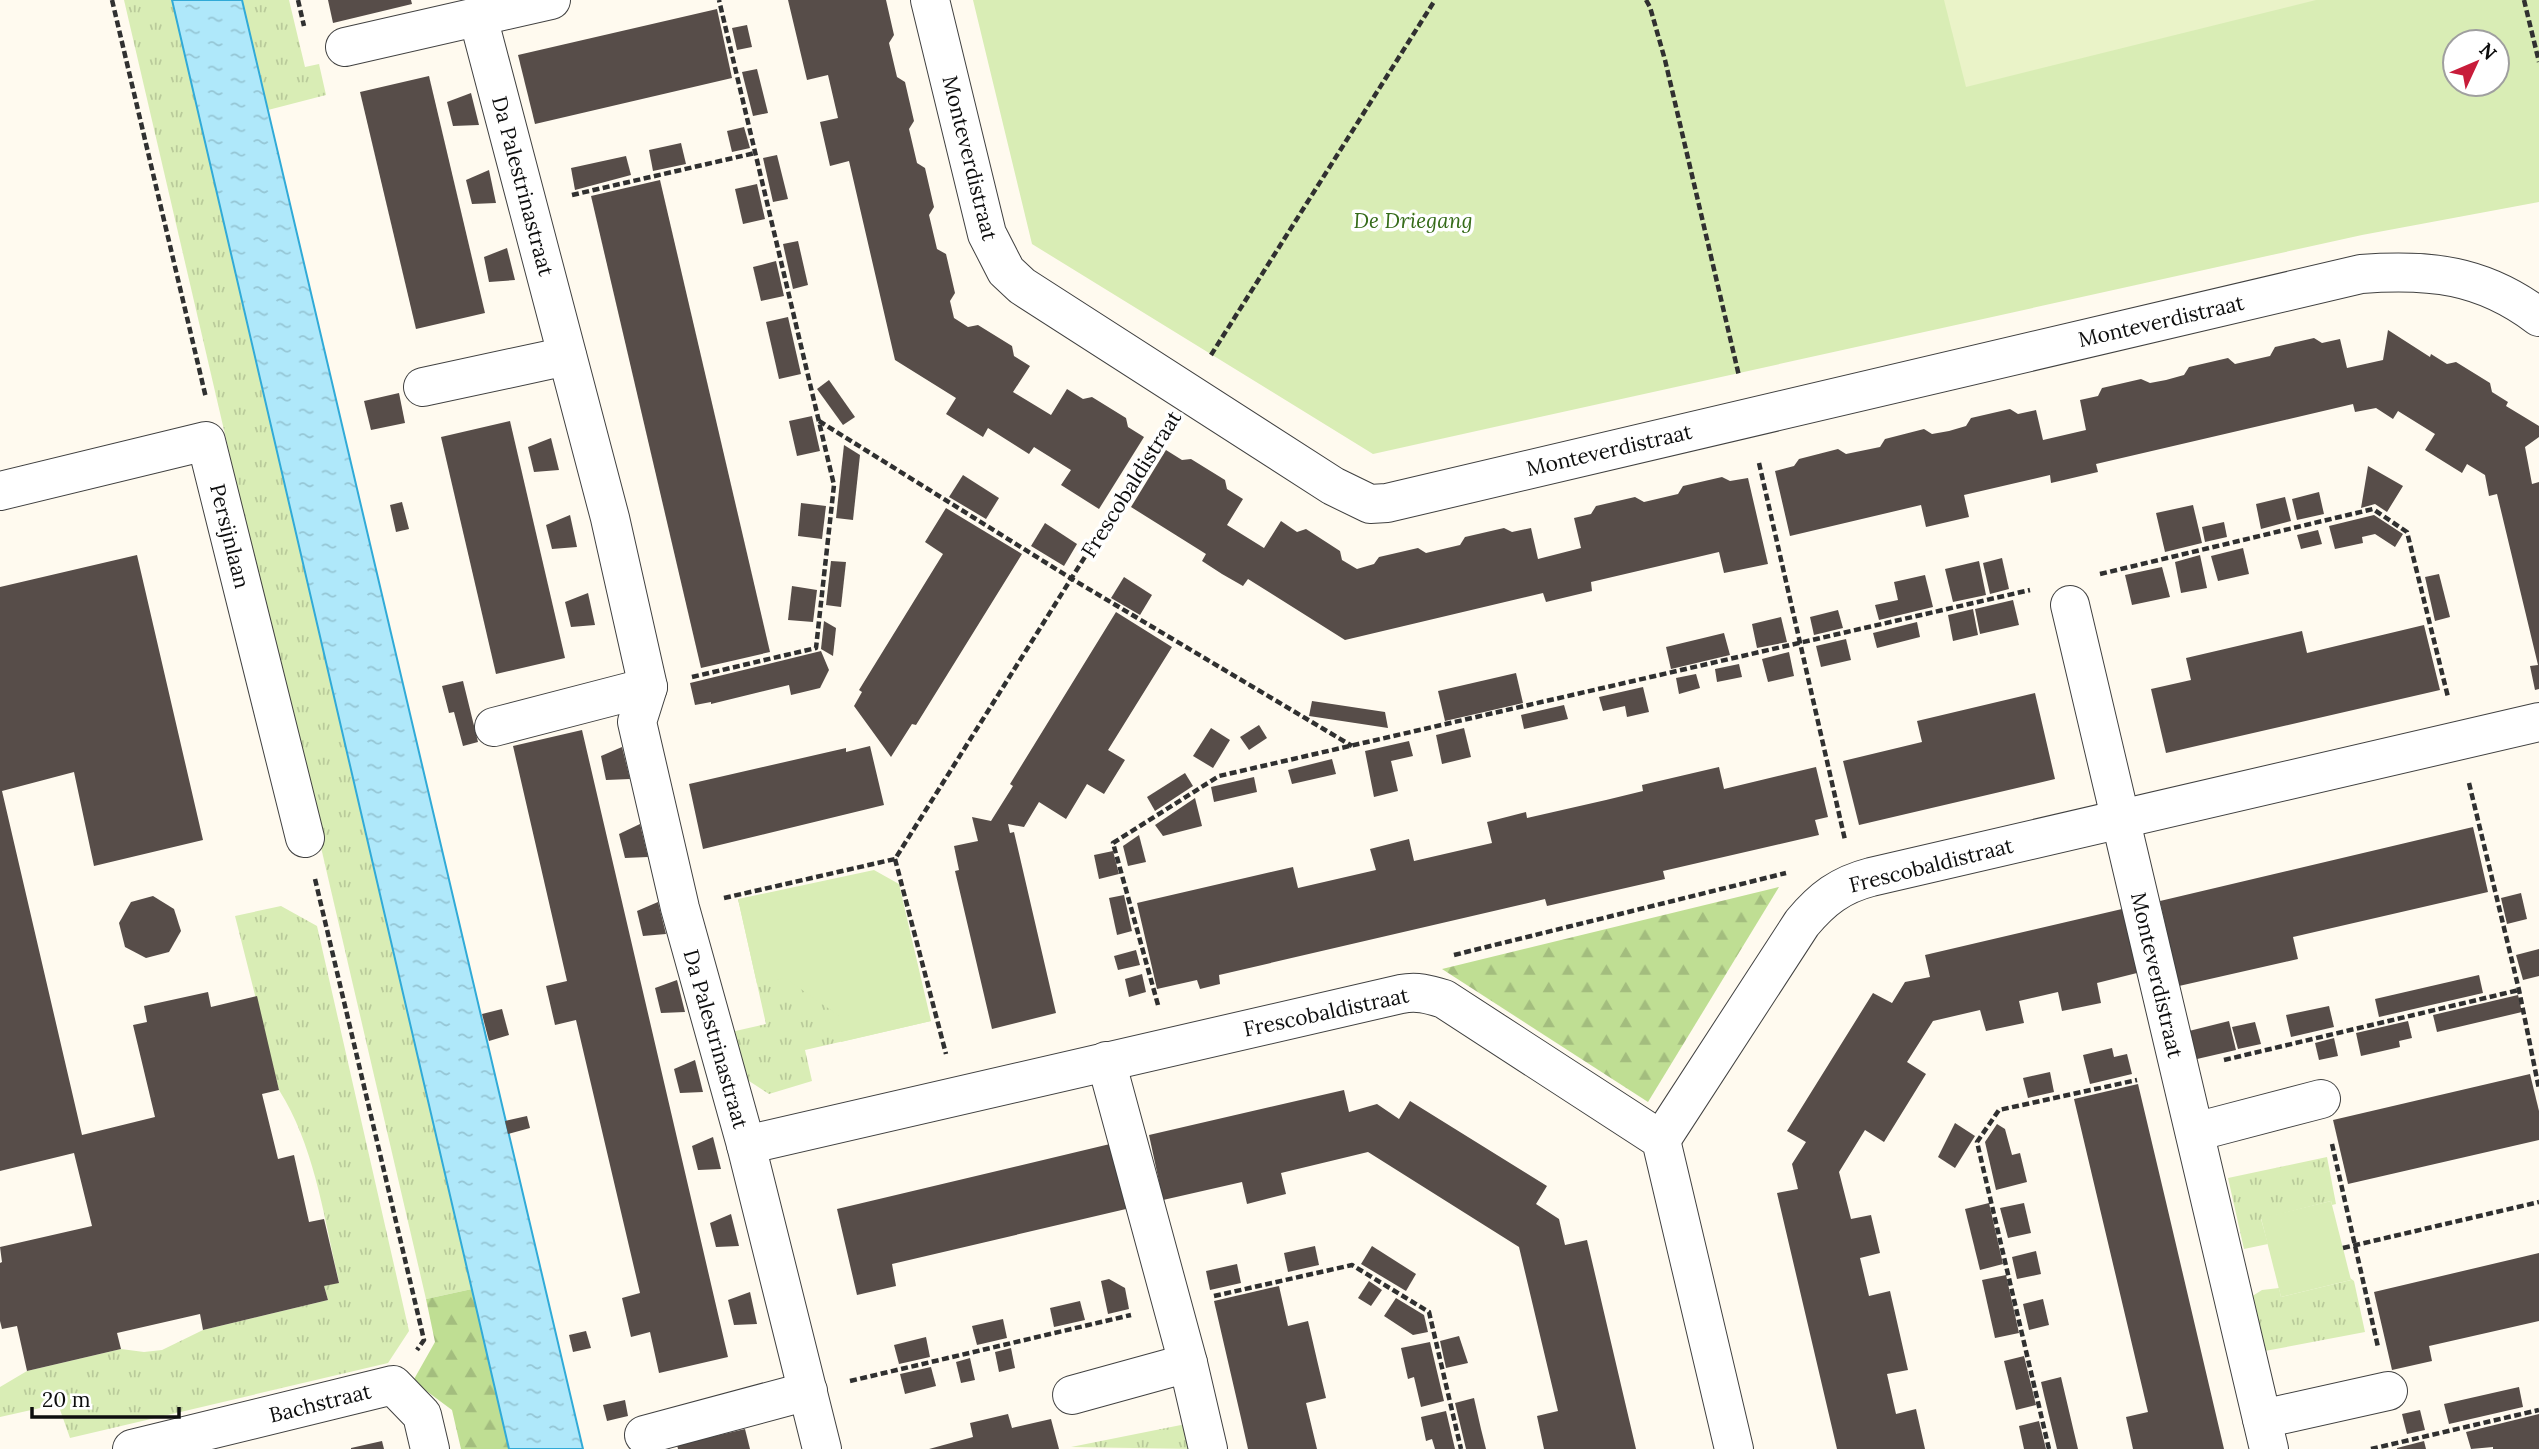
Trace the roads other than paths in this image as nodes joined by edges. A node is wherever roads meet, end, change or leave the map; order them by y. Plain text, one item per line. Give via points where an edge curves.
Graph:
1 (551, 0) edge
2 (930, 0) edge
3 (478, 17) junction
4 (345, 47) dead end
5 (2539, 317) edge
6 (566, 355) junction
7 (423, 387) dead end
8 (0, 491) edge
9 (2079, 591) road end
10 (648, 687) junction
11 (2539, 722) edge
12 (494, 727) dead end
13 (2120, 818) junction
14 (305, 838) road end
15 (1107, 1061) junction
16 (2321, 1098) road end
17 (2194, 1132) junction
18 (1661, 1140) junction
19 (746, 1145) junction
20 (1188, 1363) junction
21 (808, 1391) junction
22 (2388, 1391) road end
23 (1072, 1395) dead end
24 (2266, 1434) edge
25 (644, 1435) dead end
26 (132, 1449) edge
27 (430, 1449) edge
28 (822, 1449) edge
29 (1208, 1449) edge
30 (1734, 1449) edge

1 - 3 street
2 - 5 street, Monteverdistraat via 986,234 1006,271 1187,393 1333,486 1370,504 2361,274 2406,271 2469,280 2512,298
3 - 4 street
3 - 6 street, Da Palestrinastraat
6 - 7 street
6 - 10 street, Da Palestrinastraat
8 - 14 street, Persijnlaan via 206,441
9 - 13 street
10 - 12 street
10 - 19 street, Da Palestrinastraat via 637,722 680,908
11 - 13 street, Frescobaldistraat
13 - 17 street, Monteverdistraat
13 - 18 street, Frescobaldistraat via 1845,885 1820,902
15 - 18 street, Frescobaldistraat via 1416,992 1444,999
15 - 19 street, Frescobaldistraat
15 - 20 street
16 - 17 street
17 - 24 street, Monteverdistraat
18 - 30 street
19 - 21 street, Da Palestrinastraat
20 - 23 street
20 - 29 street
21 - 25 street
21 - 28 street, Da Palestrinastraat
22 - 24 street, Monteverdistraat
26 - 27 street, Bachstraat via 393,1385 422,1415

